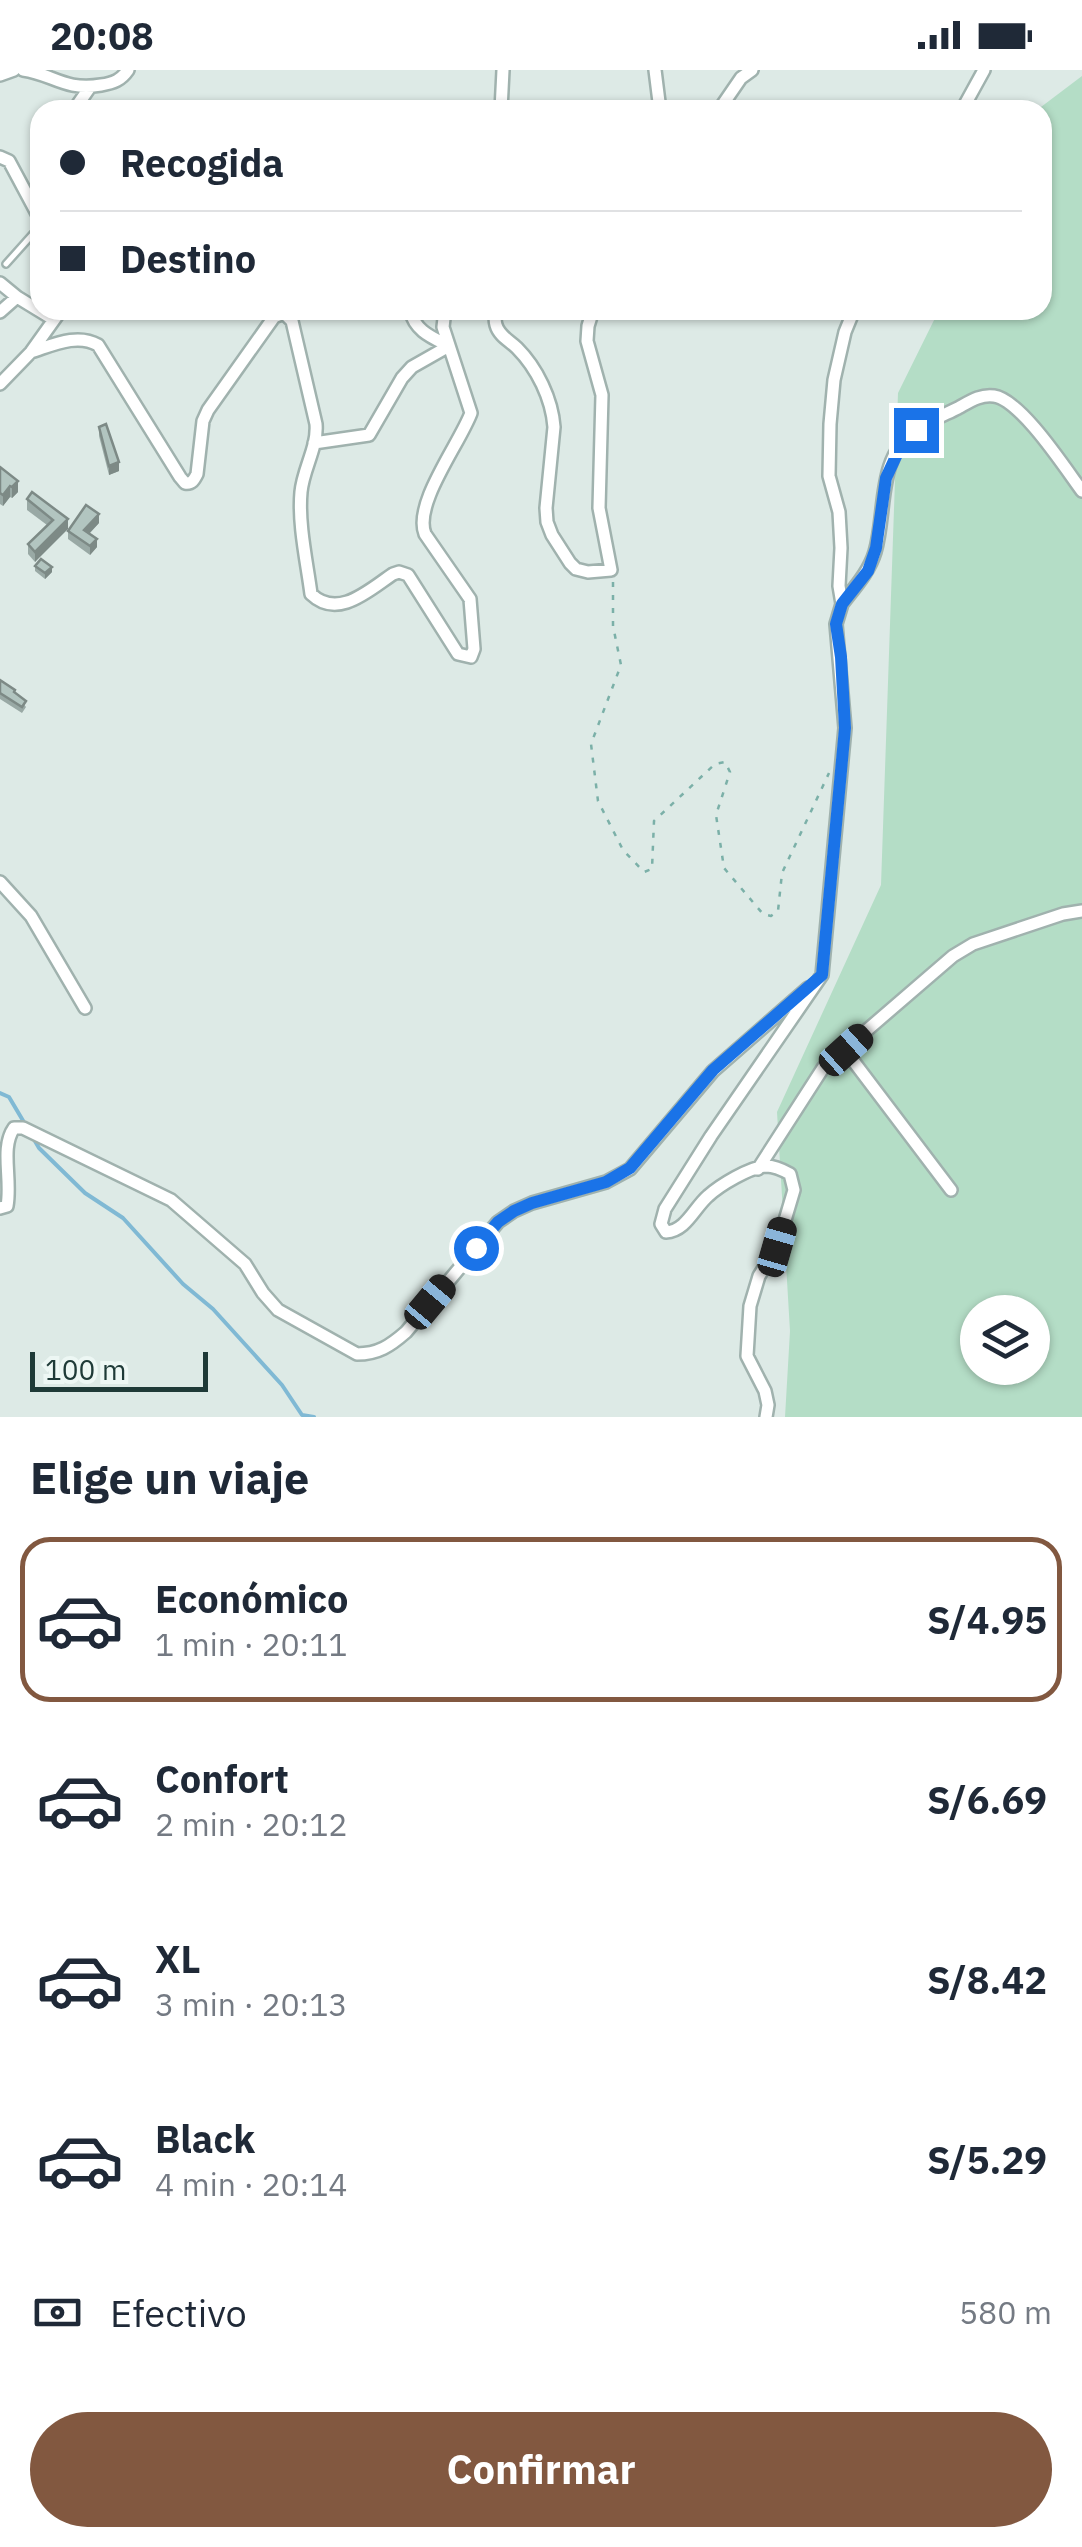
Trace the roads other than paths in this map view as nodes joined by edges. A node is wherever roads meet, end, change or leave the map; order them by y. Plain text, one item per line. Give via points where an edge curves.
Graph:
1 (14, 70) edge
2 (23, 70) edge
3 (128, 70) edge
4 (503, 70) edge
5 (655, 70) edge
6 (752, 70) edge
7 (984, 70) edge
8 (0, 75) edge
9 (90, 86) junction
10 (81, 100) edge
11 (502, 100) edge
12 (659, 100) edge
13 (726, 100) edge
14 (968, 100) edge
15 (0, 156) edge
16 (30, 202) edge
17 (30, 234) edge
18 (6, 264) dead end
19 (0, 283) edge
20 (18, 297) junction
21 (30, 302) edge
22 (0, 312) edge
23 (53, 320) edge
24 (272, 320) edge
25 (291, 320) edge
26 (414, 320) edge
27 (444, 320) edge
28 (495, 320) edge
29 (590, 320) edge
30 (850, 320) edge
31 (449, 346) junction
32 (31, 352) junction
33 (0, 384) edge
34 (314, 442) junction
35 (1082, 491) edge
36 (842, 604) junction
37 (0, 882) edge
38 (1082, 911) edge
39 (822, 975) junction
40 (85, 1008) dead end
41 (846, 1050) junction
42 (758, 1169) junction
43 (951, 1190) dead end
44 (0, 1208) edge
45 (766, 1417) edge

1 - 8 street
2 - 9 street
3 - 9 street via 118,81
4 - 11 street
5 - 12 street
6 - 13 street
7 - 14 street
9 - 10 street
15 - 16 street via 10,161
17 - 18 lane
19 - 20 street
20 - 21 street
20 - 22 street
23 - 32 street
24 - 32 street via 208,410 191,483 180,477 98,345 73,340
25 - 34 street via 316,424
26 - 31 street via 427,336
27 - 31 street
28 - 29 street via 529,362 550,403 546,508 552,535 576,569 588,572 611,570 598,508 602,395 587,341
30 - 36 street via 834,380 829,476 839,512
31 - 34 street via 402,378 369,435
31 - 34 street via 471,414 433,485 422,529 470,599 471,658 458,654 408,575 393,574 343,604 319,602 310,594 300,499
32 - 33 street
35 - 36 street via 1014,406 996,396 979,397 916,430 898,452 886,478 868,571
36 - 39 street via 836,624 843,763
37 - 40 street via 31,916
38 - 41 street via 964,949
39 - 42 street via 711,1136 661,1224 673,1232 724,1183
39 - 44 street via 713,1070 630,1168 498,1222 406,1332 372,1354 357,1354 278,1310 244,1264 171,1200 23,1128 14,1128 2,1145 9,1195
41 - 42 street via 823,1068
41 - 43 street
42 - 45 street via 784,1170 794,1190 750,1306 747,1356 764,1391

